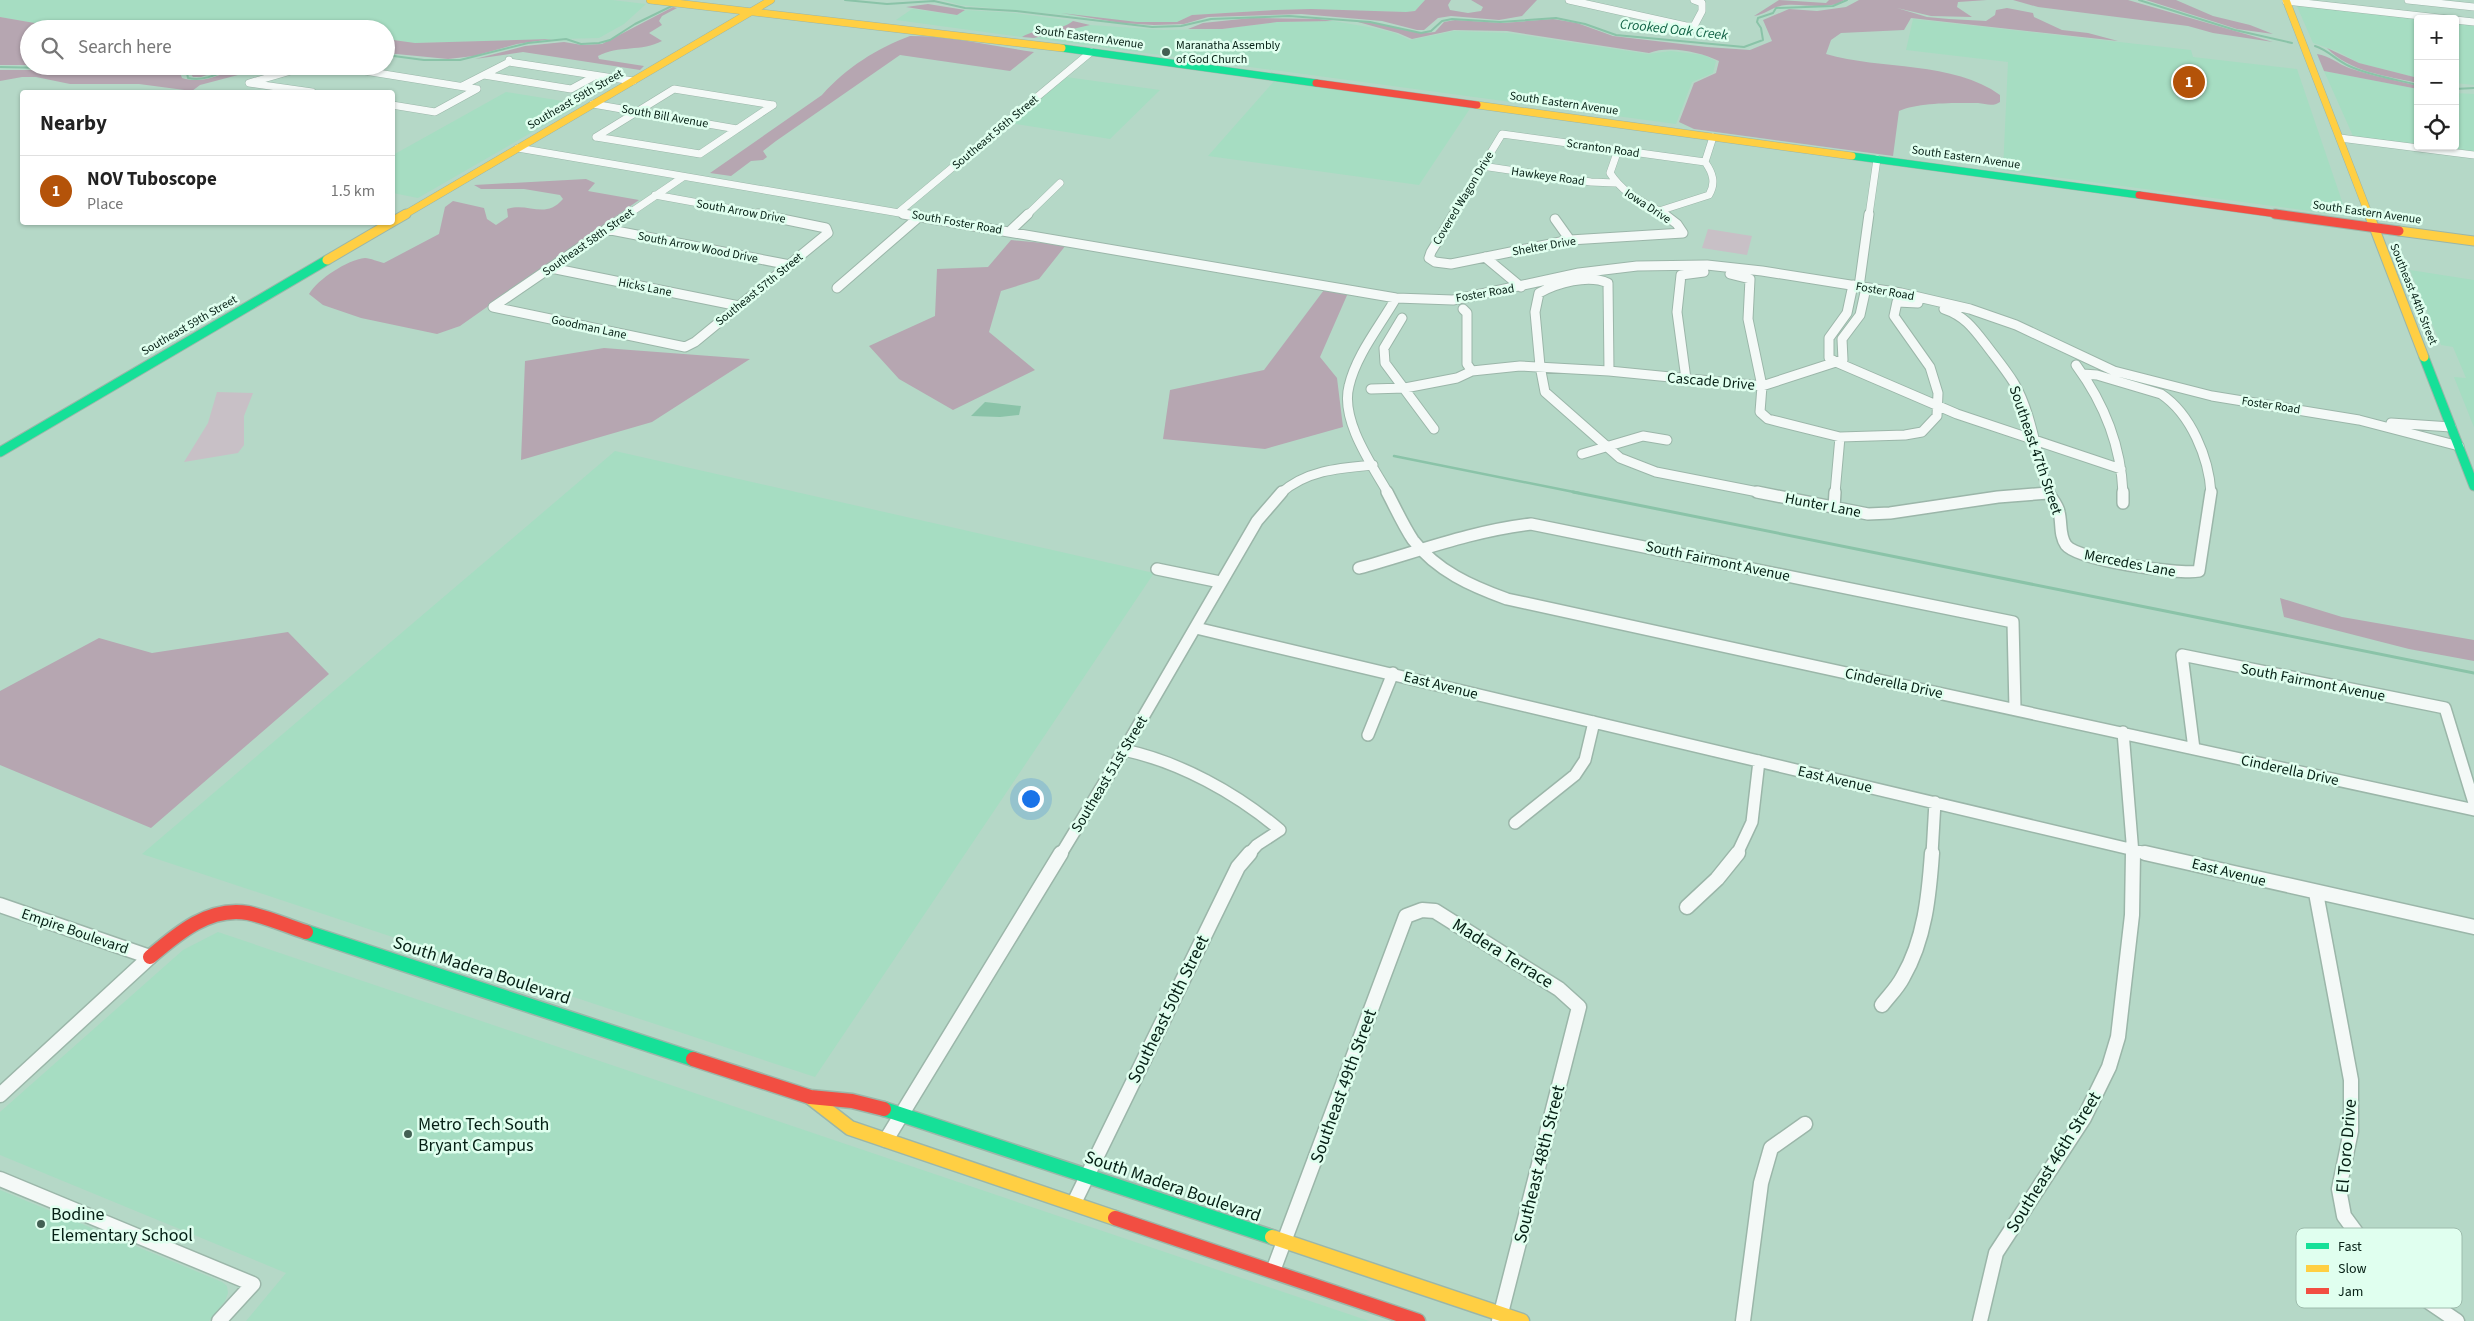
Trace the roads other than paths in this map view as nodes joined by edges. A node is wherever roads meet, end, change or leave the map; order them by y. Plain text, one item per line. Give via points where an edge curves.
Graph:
1 (650, 0) edge
2 (771, 0) edge
3 (1568, 0) edge
4 (1694, 0) edge
5 (2408, 0) edge
6 (2286, 1) edge
7 (2474, 7) edge
8 (753, 10) junction
9 (2414, 15) edge
10 (2459, 20) edge
11 (2474, 22) edge
12 (1091, 52) junction
13 (277, 75) edge
14 (392, 75) edge
15 (484, 75) junction
16 (595, 76) junction
17 (633, 81) junction
18 (462, 86) junction
19 (298, 90) edge
20 (593, 104) junction
21 (395, 105) edge
22 (638, 111) junction
23 (738, 129) junction
24 (1502, 134) joint
25 (1713, 137) junction
26 (2340, 138) junction
27 (518, 148) junction
28 (1618, 150) junction
29 (2474, 155) edge
30 (1877, 159) junction
31 (1705, 162) junction
32 (1482, 166) junction
33 (683, 177) junction
34 (1060, 183) dead end
35 (1615, 183) junction
36 (655, 195) junction
37 (1659, 211) junction
38 (899, 212) junction
39 (920, 216) junction
40 (1555, 219) dead end
41 (395, 220) edge
42 (387, 225) edge
43 (2372, 227) junction
44 (826, 228) joint
45 (606, 229) junction
46 (1010, 232) junction
47 (1683, 233) joint
48 (1570, 240) junction
49 (2474, 241) edge
50 (1485, 257) junction
51 (1435, 262) joint
52 (790, 265) junction
53 (551, 268) junction
54 (1521, 287) junction
55 (1860, 287) junction
56 (837, 288) dead end
57 (1396, 298) junction
58 (739, 306) junction
59 (493, 307) joint
60 (1463, 309) dead end
61 (1402, 318) dead end
62 (685, 347) joint
63 (1836, 362) junction
64 (2076, 365) dead end
65 (1540, 366) junction
66 (1472, 371) junction
67 (1609, 371) junction
68 (2083, 374) junction
69 (1686, 379) junction
70 (1762, 386) junction
71 (1405, 388) junction
72 (1371, 389) dead end
73 (1939, 405) junction
74 (2359, 420) junction
75 (2451, 427) junction
76 (1434, 428) dead end
77 (1840, 437) junction
78 (1667, 440) dead end
79 (2036, 441) junction
80 (1605, 446) junction
81 (2459, 446) junction
82 (0, 452) edge
83 (1582, 454) dead end
84 (1373, 465) junction
85 (2121, 469) junction
86 (2474, 486) edge
87 (2048, 493) junction
88 (2123, 503) dead end
89 (1834, 508) junction
90 (2067, 547) joint
91 (1423, 550) junction
92 (1359, 568) dead end
93 (1157, 569) dead end
94 (1220, 582) junction
95 (2013, 622) joint
96 (1196, 628) junction
97 (1393, 673) junction
98 (2016, 709) junction
99 (1594, 722) junction
100 (2122, 732) junction
101 (1368, 735) dead end
102 (2194, 749) junction
103 (1124, 750) junction
104 (1759, 761) junction
105 (1935, 802) junction
106 (2474, 803) edge
107 (2474, 810) edge
108 (1515, 823) dead end
109 (2132, 849) junction
110 (2316, 893) junction
111 (0, 905) edge
112 (1687, 907) dead end
113 (1422, 910) joint
114 (2474, 927) edge
115 (150, 956) junction
116 (1882, 1005) dead end
117 (1579, 1007) joint
118 (0, 1095) edge
119 (810, 1097) junction
120 (903, 1114) junction
121 (1805, 1124) dead end
122 (886, 1140) junction
123 (1087, 1176) junction
124 (0, 1179) edge
125 (1074, 1203) junction
126 (2353, 1228) edge
127 (1285, 1242) junction
128 (1273, 1271) junction
129 (2438, 1308) edge
130 (1500, 1318) edge
131 (219, 1321) edge
132 (1418, 1321) edge
133 (1522, 1321) edge
134 (1743, 1321) edge
135 (1980, 1321) edge
136 (2457, 1321) edge

1 - 8 main road, South Eastern Avenue
2 - 8 main road, Southeast 59th Street
3 - 4 street via 1678,26 1694,26 1702,11 1702,3
5 - 7 street
6 - 9 street
6 - 26 main road, Southeast 44th Street
8 - 12 main road, South Eastern Avenue
8 - 17 main road, Southeast 59th Street
10 - 11 street
12 - 25 main road, South Eastern Avenue
12 - 38 street, Southeast 56th Street
13 - 19 street via 249,83
14 - 18 street
15 - 16 street via 572,89
15 - 16 street via 509,61
15 - 18 street
16 - 17 street
17 - 20 main road, Southeast 59th Street
18 - 21 street via 477,89 435,112
20 - 22 street, South Bill Avenue
20 - 27 main road, Southeast 59th Street
22 - 23 street, South Bill Avenue
22 - 23 street via 674,89 773,104
22 - 23 street via 596,137 700,154
24 - 28 street, Scranton Road
24 - 32 street, Covered Wagon Drive
25 - 30 main road, South Eastern Avenue
25 - 31 street
26 - 29 street
26 - 43 main road, Southeast 44th Street
27 - 33 street, South Foster Road
27 - 41 main road, Southeast 59th Street
28 - 31 street, Scranton Road
28 - 35 street, Iowa Drive via 1610,173
30 - 43 main road, South Eastern Avenue
30 - 55 street
31 - 37 street via 1714,178 1709,195
32 - 35 street, Hawkeye Road
32 - 51 street, Covered Wagon Drive via 1431,252 1429,258
33 - 36 street, Southeast 58th Street
33 - 38 street, South Foster Road
34 - 46 street
35 - 37 street, Iowa Drive via 1625,193
36 - 44 street, South Arrow Drive
36 - 45 street, Southeast 58th Street
37 - 47 street, Iowa Drive
38 - 39 street, South Foster Road
39 - 46 street, South Foster Road
39 - 56 street
40 - 48 street
42 - 82 main road, Southeast 59th Street
43 - 49 main road, South Eastern Avenue
43 - 75 main road, Southeast 44th Street
44 - 52 street, Southeast 57th Street via 828,233
45 - 52 street, South Arrow Wood Drive
45 - 53 street, Southeast 58th Street
46 - 57 street, South Foster Road
47 - 48 street, Shelter Drive
48 - 50 street, Shelter Drive
50 - 51 street, Shelter Drive via 1451,264
50 - 54 street
52 - 58 street, Southeast 57th Street
53 - 58 street, Hicks Lane
53 - 59 street, Southeast 58th Street
54 - 55 street, Foster Road via 1606,269 1672,264 1762,270
54 - 57 street, Foster Road via 1453,300
55 - 63 street via 1860,315 1842,340 1843,360
55 - 63 street via 1829,338 1829,358
55 - 74 street, Foster Road via 1970,309 2114,370 2182,390
57 - 84 street, Cinderella Drive via 1356,366 1348,388 1349,412 1357,438
58 - 62 street, Southeast 57th Street
59 - 62 street, Goodman Lane
60 - 66 street via 1466,313 1467,364
61 - 71 street via 1384,348 1384,355 1385,363
63 - 70 street, Cascade Drive
63 - 73 street
64 - 68 street
65 - 66 street, Cascade Drive
65 - 67 street, Cascade Drive
65 - 67 street, Hunter Lane via 1536,312 1539,293 1547,288 1591,279 1608,283
65 - 80 street, Hunter Lane via 1545,392
66 - 71 street, Cascade Drive via 1457,378
67 - 69 street, Cascade Drive
68 - 85 street via 2108,419
68 - 90 street, Mercedes Lane via 2097,375 2170,397 2204,460 2211,491 2210,516 2203,538 2201,565 2199,571 2193,573 2173,573
69 - 70 street, Cascade Drive
69 - 70 street via 1679,339 1681,275 1699,272 1736,275 1750,279 1748,319
70 - 77 street via 1760,412 1768,419
71 - 72 street, Cascade Drive
71 - 76 street
73 - 77 street via 1937,416 1922,432 1905,436
73 - 79 street
73 - 79 street, Southeast 47th Street via 1930,366 1894,316 1897,302 1936,306 1969,322 2015,384
74 - 75 street, Foster Road
74 - 81 street, Foster Road
75 - 81 main road, Southeast 44th Street
77 - 89 street
78 - 80 street via 1643,436
79 - 85 street
79 - 87 street, Southeast 47th Street
80 - 83 street
80 - 89 street, Hunter Lane via 1620,458 1656,472
81 - 86 main road, Southeast 44th Street
84 - 91 street, Cinderella Drive via 1413,540
84 - 94 street, Southeast 51st Street via 1323,470 1288,485 1257,521
85 - 88 street
87 - 89 street, Hunter Lane via 1879,514
87 - 90 street, Southeast 47th Street via 2059,510 2062,538
91 - 92 street
91 - 95 street, South Fairmont Avenue via 1438,542 1496,528 1522,524 1547,526
91 - 98 street, Cinderella Drive via 1452,574 1507,599
93 - 94 street
94 - 96 street, Southeast 51st Street
95 - 98 street
96 - 97 street, East Avenue
96 - 103 street, Southeast 51st Street
97 - 99 street, East Avenue
97 - 101 street
98 - 100 street, Cinderella Drive
99 - 104 street, East Avenue
99 - 108 street via 1585,760 1575,776
100 - 102 street, Cinderella Drive
100 - 109 street, Southeast 46th Street
102 - 106 street, South Fairmont Avenue via 2182,655 2445,708
102 - 107 street, Cinderella Drive
103 - 120 street, Southeast 51st Street
103 - 123 street, Southeast 50th Street via 1181,766 1262,814 1280,830 1257,845 1238,867
104 - 105 street, East Avenue
104 - 112 street via 1752,822 1737,857
105 - 109 street, East Avenue
105 - 116 street via 1929,899 1922,936 1904,976
109 - 110 street, East Avenue
109 - 135 street, Southeast 46th Street via 2132,924 2118,1037 2109,1068 2084,1118 1996,1253
110 - 114 street, East Avenue
110 - 126 street, El Toro Drive via 2351,1080 2351,1131 2339,1189 2344,1216
111 - 115 street, Empire Boulevard
113 - 117 street, Madera Terrace via 1434,911 1454,922 1559,989
113 - 127 street, Southeast 49th Street via 1406,916
115 - 118 street
115 - 119 main road, South Madera Boulevard via 202,918 224,912 243,912
117 - 130 street, Southeast 48th Street
119 - 120 main road, South Madera Boulevard via 852,1101
119 - 122 main road, South Madera Boulevard via 850,1128
120 - 122 street, Southeast 51st Street
120 - 123 main road, South Madera Boulevard
121 - 134 street via 1771,1148 1761,1183
122 - 125 main road, South Madera Boulevard
123 - 125 street, Southeast 50th Street
123 - 127 main road, South Madera Boulevard
124 - 131 street via 253,1284
125 - 128 main road, South Madera Boulevard
127 - 128 street, Southeast 49th Street
127 - 130 main road, South Madera Boulevard
128 - 132 main road, South Madera Boulevard
129 - 136 street, El Toro Drive
130 - 133 main road, South Madera Boulevard

